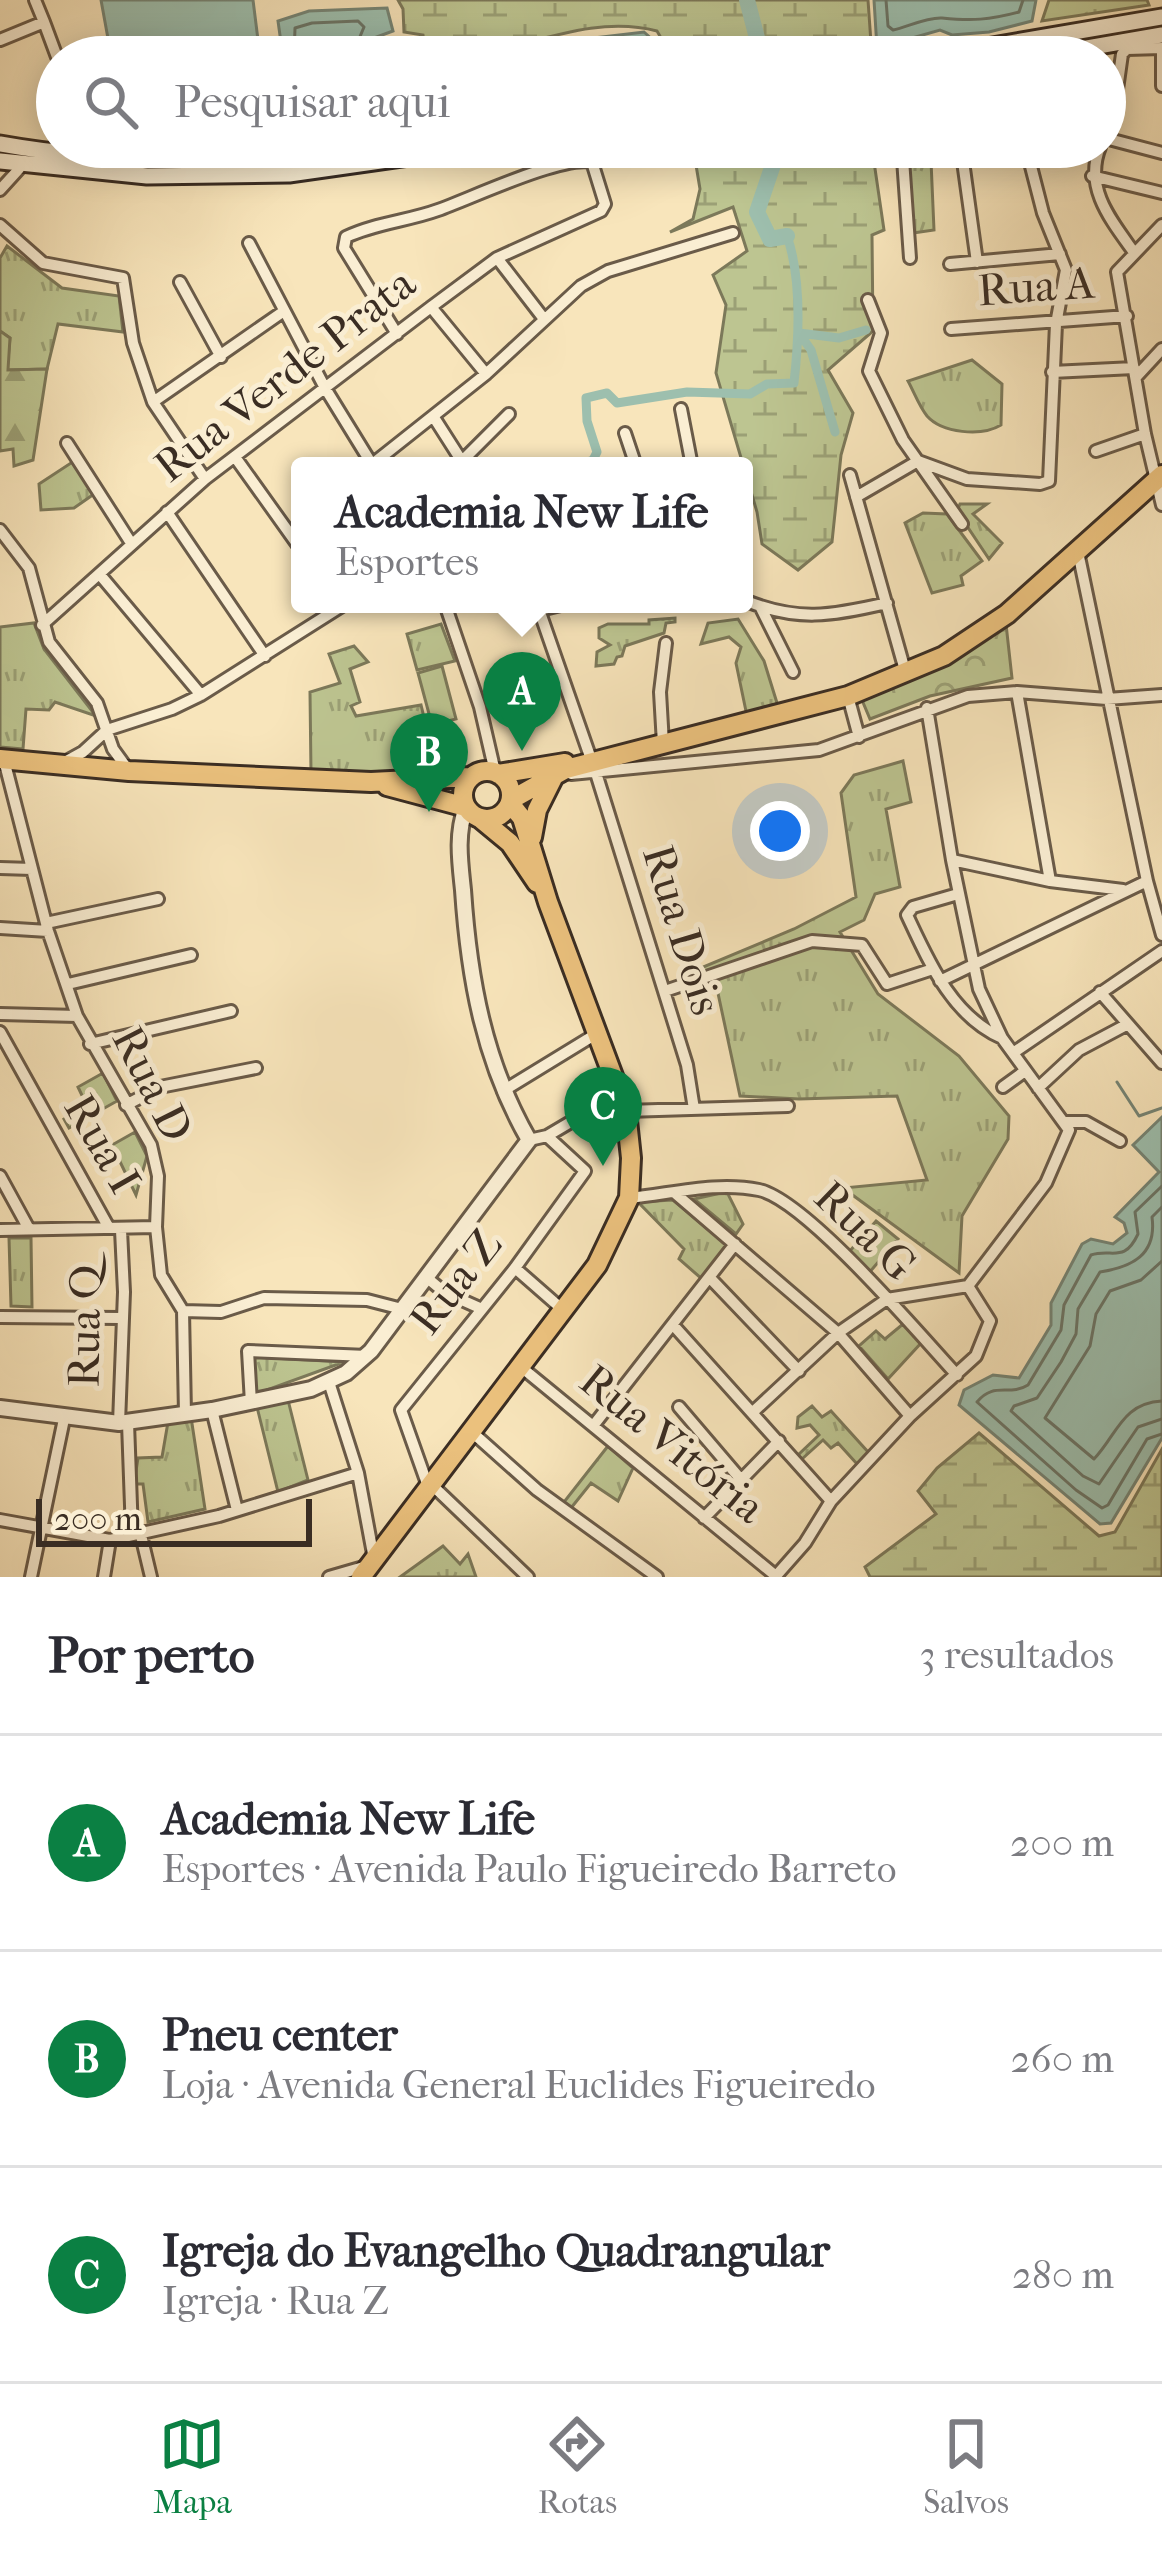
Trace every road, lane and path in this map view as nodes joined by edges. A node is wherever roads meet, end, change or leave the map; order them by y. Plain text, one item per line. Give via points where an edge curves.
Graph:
1 (34, 0) edge
2 (1162, 17) edge
3 (44, 22) junction
4 (1162, 35) edge
5 (49, 36) edge
6 (1051, 36) edge
7 (0, 40) edge
8 (1126, 42) edge
9 (1162, 48) edge
10 (1126, 51) edge
11 (1162, 86) edge
12 (0, 143) edge
13 (1126, 143) edge
14 (36, 146) edge
15 (1162, 153) edge
16 (0, 161) edge
17 (36, 165) edge
18 (68, 168) edge
19 (338, 168) edge
20 (563, 168) edge
21 (595, 168) edge
22 (904, 168) edge
23 (964, 168) edge
24 (1032, 168) edge
25 (1094, 168) edge
26 (19, 169) dead end
27 (1092, 176) junction
28 (0, 190) edge
29 (1162, 193) edge
30 (0, 225) edge
31 (1162, 225) edge
32 (733, 233) dead end
33 (249, 243) dead end
34 (1133, 251) junction
35 (1060, 254) junction
36 (496, 258) junction
37 (910, 258) dead end
38 (977, 262) junction
39 (950, 264) dead end
40 (180, 282) dead end
41 (868, 300) dead end
42 (431, 307) junction
43 (284, 311) junction
44 (1127, 316) junction
45 (544, 319) junction
46 (1056, 324) junction
47 (951, 329) dead end
48 (397, 334) junction
49 (1162, 349) edge
50 (220, 357) junction
51 (1052, 372) junction
52 (1135, 372) junction
53 (486, 374) junction
54 (325, 388) junction
55 (153, 402) junction
56 (681, 409) dead end
57 (509, 414) dead end
58 (433, 416) junction
59 (625, 434) dead end
60 (1145, 434) junction
61 (67, 443) dead end
62 (1096, 451) dead end
63 (235, 457) junction
64 (366, 457) edge
65 (381, 457) edge
66 (459, 457) edge
67 (470, 457) edge
68 (634, 457) edge
69 (690, 457) edge
70 (918, 461) junction
71 (850, 475) dead end
72 (1160, 476) edge
73 (206, 479) junction
74 (856, 497) junction
75 (1162, 505) edge
76 (166, 512) junction
77 (962, 524) dead end
78 (291, 525) edge
79 (286, 529) junction
80 (0, 530) edge
81 (291, 536) edge
82 (131, 543) junction
83 (1077, 549) junction
84 (101, 576) junction
85 (886, 603) junction
86 (753, 604) edge
87 (761, 608) junction
88 (330, 613) edge
89 (448, 613) edge
90 (541, 613) edge
91 (42, 625) junction
92 (667, 644) dead end
93 (265, 656) junction
94 (793, 672) dead end
95 (907, 674) junction
96 (1017, 692) junction
97 (1162, 694) edge
98 (201, 695) junction
99 (848, 696) junction
100 (1107, 699) junction
101 (927, 708) junction
102 (107, 730) junction
103 (859, 737) junction
104 (662, 743) junction
105 (2, 760) edge
106 (595, 763) junction
107 (57, 766) junction
108 (129, 771) junction
109 (557, 772) junction
110 (497, 773) junction
111 (470, 777) junction
112 (371, 782) junction
113 (510, 802) junction
114 (0, 805) edge
115 (14, 806) junction
116 (473, 813) junction
117 (531, 842) junction
118 (952, 860) junction
119 (0, 868) edge
120 (32, 869) junction
121 (1051, 881) junction
122 (1147, 881) junction
123 (1126, 891) junction
124 (958, 894) junction
125 (158, 899) dead end
126 (548, 902) junction
127 (48, 927) junction
128 (0, 928) edge
129 (1162, 934) edge
130 (1162, 951) edge
131 (190, 955) dead end
132 (972, 967) junction
133 (937, 975) junction
134 (68, 984) junction
135 (665, 991) junction
136 (1100, 992) junction
137 (231, 1011) dead end
138 (0, 1014) edge
139 (77, 1016) junction
140 (1128, 1024) junction
141 (0, 1033) edge
142 (596, 1034) junction
143 (1002, 1038) junction
144 (90, 1044) junction
145 (1013, 1053) junction
146 (1162, 1063) edge
147 (256, 1068) dead end
148 (1025, 1071) junction
149 (1003, 1087) dead end
150 (1038, 1088) junction
151 (503, 1091) junction
152 (622, 1102) junction
153 (126, 1105) junction
154 (788, 1106) dead end
155 (694, 1109) junction
156 (1067, 1126) junction
157 (547, 1136) junction
158 (530, 1140) junction
159 (1120, 1141) dead end
160 (0, 1176) edge
161 (676, 1194) junction
162 (629, 1198) junction
163 (156, 1228) junction
164 (29, 1229) junction
165 (115, 1229) junction
166 (0, 1230) edge
167 (735, 1244) junction
168 (514, 1268) junction
169 (426, 1277) junction
170 (711, 1279) junction
171 (968, 1286) junction
172 (886, 1299) junction
173 (402, 1309) junction
174 (482, 1309) junction
175 (563, 1310) junction
176 (183, 1311) junction
177 (0, 1317) edge
178 (121, 1318) junction
179 (674, 1326) junction
180 (838, 1333) junction
181 (367, 1356) junction
182 (521, 1367) junction
183 (799, 1371) junction
184 (957, 1375) junction
185 (329, 1382) junction
186 (251, 1403) junction
187 (0, 1408) edge
188 (679, 1408) dead end
189 (212, 1410) junction
190 (753, 1412) junction
191 (185, 1414) junction
192 (910, 1416) junction
193 (64, 1419) junction
194 (124, 1423) junction
195 (593, 1426) junction
196 (473, 1433) junction
197 (779, 1442) junction
198 (358, 1473) junction
199 (743, 1482) junction
200 (430, 1487) junction
201 (832, 1501) junction
202 (237, 1510) junction
203 (704, 1518) junction
204 (0, 1520) edge
205 (42, 1530) junction
206 (136, 1532) junction
207 (110, 1540) junction
208 (369, 1568) edge
209 (775, 1576) edge
210 (31, 1577) edge
211 (104, 1577) edge
212 (152, 1577) edge
213 (329, 1577) edge
214 (528, 1577) edge
215 (657, 1577) edge

1 - 3 street
2 - 6 main road
3 - 5 street
3 - 7 street
4 - 8 main road
9 - 10 street
9 - 11 street
12 - 14 main road
13 - 15 street
16 - 17 main road
18 - 19 main road via 146,176
20 - 48 street, Rua Verde Prata via 348,235 344,248
21 - 36 street, Rua Verde Prata via 605,204 593,215
22 - 37 street
23 - 38 street
24 - 35 street
25 - 27 street
26 - 28 street
27 - 29 street
27 - 34 street
30 - 55 street via 43,263 121,276
31 - 34 street
32 - 45 street via 597,276
33 - 43 street
34 - 44 street via 1118,269
35 - 38 street
35 - 46 street via 1066,282
36 - 42 street, Rua Verde Prata
36 - 45 street
38 - 39 street
40 - 50 street
41 - 70 street via 881,333 869,371
42 - 48 street, Rua Verde Prata
42 - 53 street
43 - 50 street
43 - 54 street
44 - 46 street, Rua A
44 - 52 street
45 - 53 street
46 - 47 street, Rua A
46 - 51 street
48 - 54 street, Rua Verde Prata
49 - 52 street
50 - 55 street
51 - 52 street
51 - 70 street via 1048,482 968,479
52 - 60 street
53 - 58 street
54 - 63 street, Rua Verde Prata
54 - 64 street
55 - 73 street
56 - 69 street
57 - 67 street
58 - 65 street
58 - 66 street
59 - 68 street
60 - 62 street
60 - 72 street
61 - 82 street
63 - 73 street, Rua Verde Prata
63 - 79 street
70 - 74 street
70 - 77 street
71 - 74 street
72 - 75 street
72 - 83 main road
73 - 76 street, Rua Verde Prata
74 - 85 street
76 - 82 street, Rua Verde Prata
76 - 93 street
78 - 79 street
79 - 81 street
80 - 91 street via 29,568
82 - 84 street, Rua Verde Prata
83 - 95 main road via 988,629
83 - 100 street
84 - 91 street, Rua Verde Prata
84 - 98 street
85 - 87 street via 817,616
85 - 95 street
86 - 87 street
87 - 94 street
88 - 93 street
89 - 110 street
90 - 106 street, Rua Dois
91 - 102 street
92 - 104 street
93 - 98 street
95 - 99 main road
96 - 100 street
96 - 101 street
96 - 121 street
97 - 100 street
98 - 102 street
99 - 103 street
99 - 104 main road
100 - 122 street
101 - 103 street
101 - 118 street
102 - 107 street
102 - 108 street
103 - 106 street via 804,752
104 - 106 main road
105 - 107 main road
105 - 115 street, Rua D
106 - 109 main road
106 - 110 main road
106 - 135 street, Rua Dois
107 - 108 main road
108 - 112 main road
109 - 113 main road
109 - 117 main road
110 - 111 main road
110 - 113 main road
111 - 112 main road
111 - 116 main road via 463,791
112 - 116 main road
113 - 116 main road via 501,815
113 - 117 main road
114 - 115 street
115 - 120 street, Rua D
116 - 126 main road via 510,843
116 - 151 street via 459,837 466,948
117 - 126 main road
118 - 121 street
118 - 124 street
119 - 120 street
120 - 127 street, Rua D
121 - 123 street
122 - 123 street
122 - 129 street
123 - 132 street
124 - 132 street
124 - 133 street via 907,913
125 - 127 street
126 - 142 main road
127 - 128 street
127 - 134 street, Rua D
130 - 136 street
131 - 134 street
132 - 133 street
132 - 143 street
133 - 135 street via 887,984 862,945 812,941
133 - 143 street via 975,1023
134 - 139 street, Rua D
135 - 155 street, Rua Dois
136 - 140 street
136 - 145 street
137 - 144 street
138 - 139 street
139 - 144 street, Rua D
140 - 146 street
140 - 150 street via 1079,1050
141 - 165 street, Rua I
142 - 151 street
142 - 152 main road
143 - 145 street
144 - 153 street, Rua D
145 - 148 street
147 - 153 street via 160,1087
148 - 149 street
148 - 150 street
150 - 156 street
151 - 158 street
152 - 155 street
152 - 157 street
152 - 162 main road
153 - 163 street, Rua D via 151,1145
154 - 155 street
156 - 159 street via 1086,1122
156 - 171 street via 1046,1183
157 - 158 street
157 - 168 street, Rua Z via 585,1171
158 - 169 street
160 - 164 street
161 - 162 street, Rua G
161 - 167 street
161 - 172 street, Rua G via 729,1187 769,1193
162 - 175 main road via 606,1251
163 - 165 street
163 - 176 street, Rua D via 161,1275
164 - 165 street
164 - 166 street
165 - 178 street, Rua Q
167 - 170 street
167 - 180 street
168 - 174 street, Rua Z
168 - 175 street
169 - 173 street
169 - 174 street
170 - 179 street
170 - 183 street
171 - 172 street
171 - 184 street via 990,1325
172 - 180 street
172 - 184 street, Rua G
173 - 176 street via 367,1300 264,1298 221,1312
173 - 181 street
174 - 200 street, Rua Z via 400,1411
175 - 182 main road
176 - 191 street, Rua D
177 - 178 street
178 - 194 street, Rua Q
179 - 190 street
179 - 195 street
180 - 183 street
180 - 192 street
181 - 185 street
181 - 186 street via 248,1351
182 - 195 street, Rua Vitória
182 - 196 main road
183 - 190 street
184 - 192 street
185 - 186 street
185 - 198 street
186 - 189 street
187 - 193 street
188 - 199 street
189 - 191 street
189 - 202 street
190 - 197 street
191 - 194 street
192 - 201 street
193 - 194 street
193 - 205 street
194 - 206 street
195 - 203 street, Rua Vitória
196 - 200 main road
196 - 215 street
197 - 199 street
197 - 201 street
198 - 202 street
198 - 208 street
199 - 203 street
200 - 208 main road
200 - 214 street
201 - 209 street
202 - 206 street
203 - 209 street, Rua Vitória
204 - 205 street
205 - 207 street
205 - 210 street
206 - 207 street
206 - 212 street
207 - 211 street
208 - 213 street

